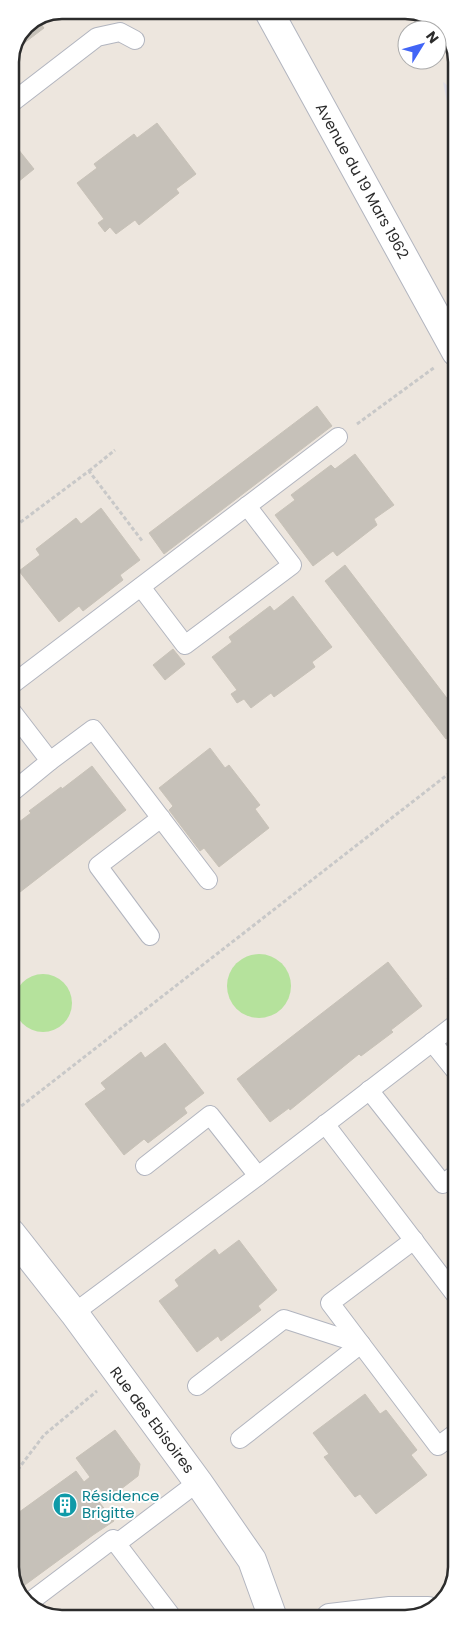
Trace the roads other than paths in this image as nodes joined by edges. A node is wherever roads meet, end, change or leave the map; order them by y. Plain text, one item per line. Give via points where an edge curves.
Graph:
1 (273, 19) edge
2 (135, 40) dead end
3 (19, 97) edge
4 (448, 337) edge
5 (338, 437) road end
6 (247, 506) junction
7 (141, 587) junction
8 (19, 679) edge
9 (19, 721) edge
10 (50, 761) junction
11 (19, 786) edge
12 (161, 818) junction
13 (208, 880) dead end
14 (150, 936) dead end
15 (448, 1030) edge
16 (432, 1042) junction
17 (448, 1062) edge
18 (369, 1090) junction
19 (325, 1124) junction
20 (145, 1166) dead end
21 (258, 1176) junction
22 (448, 1180) edge
23 (414, 1240) junction
24 (19, 1243) edge
25 (448, 1285) edge
26 (74, 1313) junction
27 (361, 1344) junction
28 (197, 1386) dead end
29 (240, 1439) dead end
30 (448, 1439) edge
31 (198, 1482) junction
32 (116, 1544) junction
33 (32, 1599) edge
34 (167, 1610) edge
35 (270, 1610) edge

1 - 4 street, Avenue du 19 Mars 1962
2 - 3 lane via 120,32 97,37
5 - 6 lane
6 - 7 lane
6 - 7 lane via 292,565 185,645
7 - 8 lane
9 - 10 lane
10 - 11 lane
10 - 12 lane via 93,729
12 - 13 lane
12 - 14 lane via 98,866
15 - 16 lane
16 - 17 lane
16 - 18 lane
18 - 19 lane
18 - 22 lane via 442,1184
19 - 21 lane
19 - 23 lane
20 - 21 lane via 210,1115
21 - 26 lane
23 - 25 lane
23 - 27 lane via 330,1303
24 - 26 street, Rue des Ebisoires
26 - 31 street, Rue des Ebisoires
27 - 28 lane via 284,1319
27 - 29 lane
27 - 30 lane via 438,1446
31 - 32 lane
31 - 35 street, Rue des Ebisoires via 252,1560
32 - 33 lane via 113,1539
32 - 34 lane

